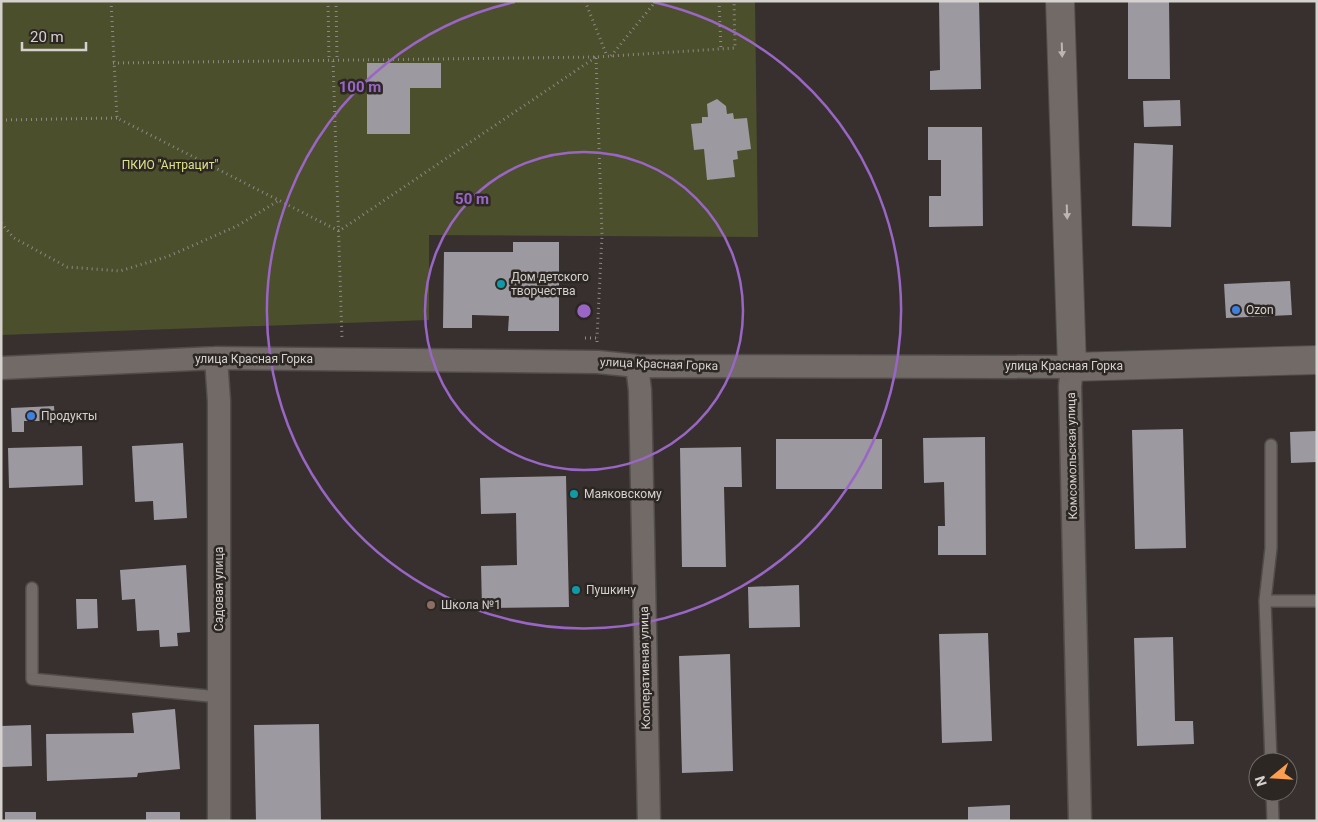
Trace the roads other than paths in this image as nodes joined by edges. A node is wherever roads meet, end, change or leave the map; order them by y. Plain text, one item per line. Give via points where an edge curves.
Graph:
1 (1060, 1) edge
2 (216, 358) junction
3 (1317, 360) edge
4 (637, 366) junction
5 (1072, 367) junction
6 (1, 368) edge
7 (1271, 445) dead end
8 (32, 588) dead end
9 (1265, 601) junction
10 (1317, 601) edge
11 (219, 697) junction
12 (1271, 752) edge
13 (1272, 802) edge
14 (219, 821) edge
15 (649, 821) edge
16 (1080, 821) edge
17 (1273, 821) edge

1 -> 5 street, Комсомольская улица
2 - 4 street, улица Красная Горка via 598,362
2 - 6 street, улица Красная Горка
2 - 11 street, Садовая улица via 219,401
3 - 5 street, улица Красная Горка
4 - 5 street, улица Красная Горка
4 - 15 street, Кооперативная улица
5 - 16 street, Комсомольская улица
7 - 9 lane via 1271,548
8 - 11 lane via 32,679
9 - 10 lane
9 - 12 lane
11 - 14 street, Садовая улица
13 - 17 lane

